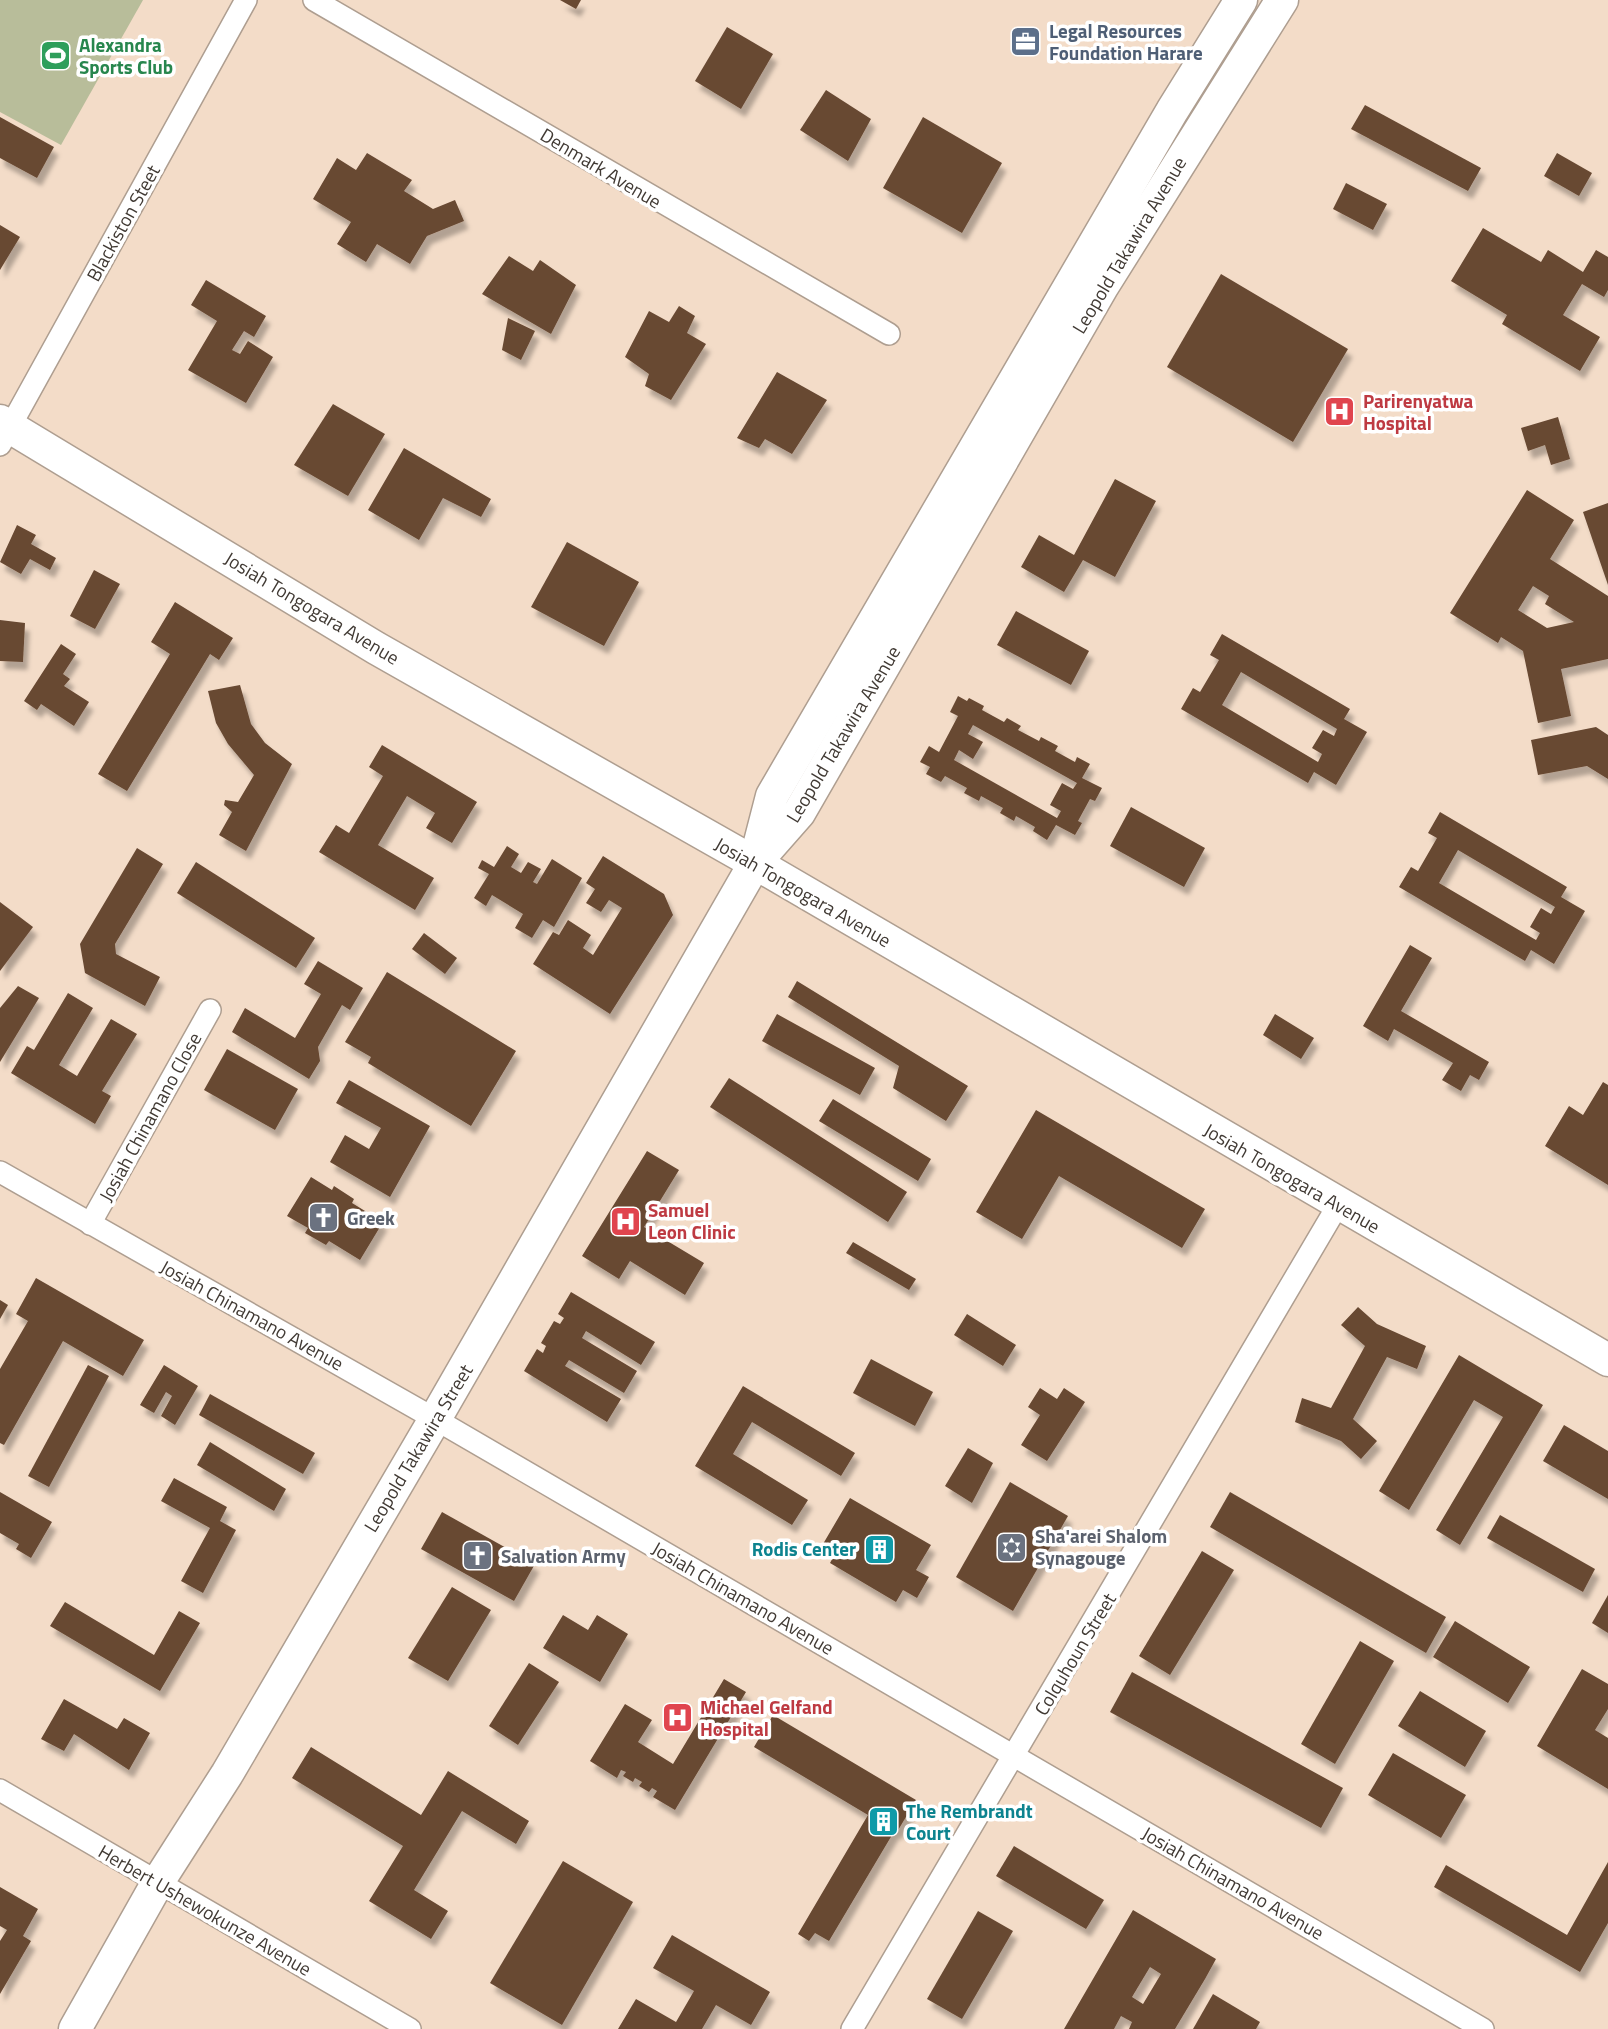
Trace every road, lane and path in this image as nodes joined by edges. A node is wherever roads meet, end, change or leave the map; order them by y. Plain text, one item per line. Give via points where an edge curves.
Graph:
1 (246, 0) edge
2 (314, 0) edge
3 (1241, 0) edge
4 (1282, 0) edge
5 (889, 334) dead end
6 (4, 431) edge
7 (755, 863) junction
8 (210, 1010) dead end
9 (0, 1172) edge
10 (1338, 1205) junction
11 (90, 1224) junction
12 (1608, 1360) edge
13 (435, 1419) junction
14 (1013, 1758) junction
15 (0, 1790) edge
16 (158, 1882) junction
17 (75, 2029) edge
18 (410, 2029) edge
19 (852, 2029) edge
20 (1483, 2029) edge

1 - 6 street, Blackiston Steet
2 - 5 street, Denmark Avenue
3 - 7 main road, Leopold Takawira Avenue via 772,796
4 - 7 main road, Leopold Takawira Avenue via 1102,287 799,813
6 - 7 main road, Josiah Tongogara Avenue
7 - 10 main road, Josiah Tongogara Avenue
7 - 13 main road, Leopold Takawira Street
8 - 11 street, Josiah Chinamano Close
9 - 11 street, Josiah Chinamano Avenue
10 - 12 main road, Josiah Tongogara Avenue
10 - 14 street, Colquhoun Street
11 - 13 street, Josiah Chinamano Avenue
13 - 14 street, Josiah Chinamano Avenue
13 - 16 main road, Leopold Takawira Street via 227,1774
14 - 19 street, Colquhoun Street
14 - 20 street, Josiah Chinamano Avenue
15 - 16 street, Herbert Ushewokunze Avenue
16 - 17 main road, Leopold Takawira Street
16 - 18 street, Herbert Ushewokunze Avenue

